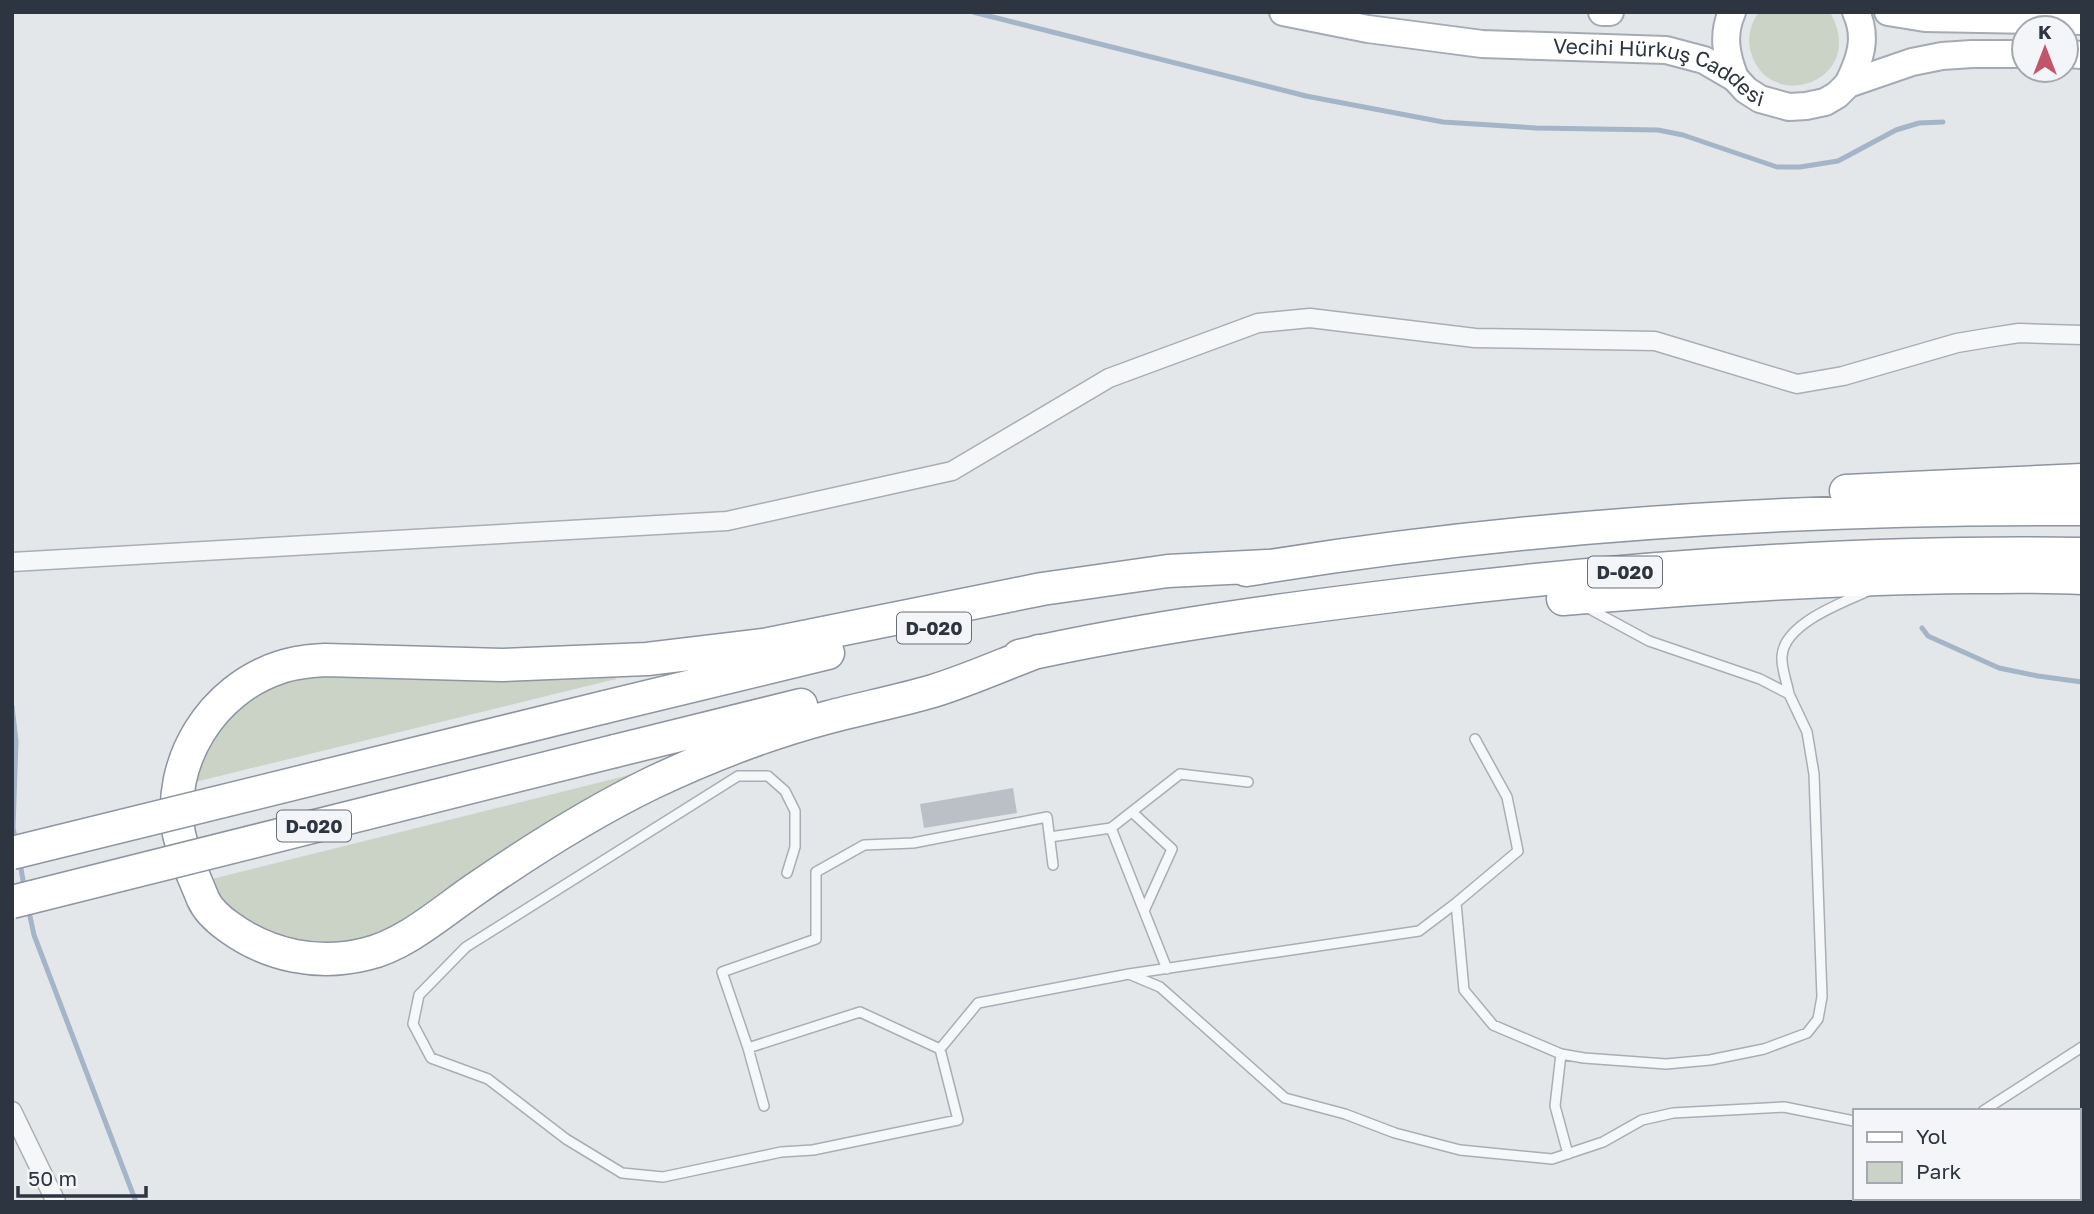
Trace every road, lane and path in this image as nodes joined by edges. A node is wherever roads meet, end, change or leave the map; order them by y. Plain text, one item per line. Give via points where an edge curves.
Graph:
1 (1283, 12) edge
2 (1602, 12) edge
3 (1610, 12) edge
4 (1732, 12) edge
5 (1856, 12) edge
6 (1888, 12) edge
7 (2082, 21) edge
8 (2010, 54) edge
9 (1735, 78) junction
10 (1848, 85) junction
11 (2082, 335) edge
12 (2082, 480) edge
13 (2082, 509) edge
14 (1599, 527) junction
15 (2082, 554) edge
16 (12, 562) edge
17 (1267, 566) junction
18 (1921, 577) junction
19 (2082, 578) edge
20 (1572, 598) junction
21 (1170, 627) junction
22 (1039, 651) junction
23 (1789, 694) junction
24 (1475, 738) dead end
25 (1248, 782) dead end
26 (1132, 812) junction
27 (1111, 828) junction
28 (1050, 837) junction
29 (12, 853) edge
30 (1054, 865) dead end
31 (788, 873) dead end
32 (12, 902) edge
33 (1456, 902) junction
34 (1144, 911) junction
35 (1167, 969) junction
36 (1129, 974) junction
37 (2082, 1047) edge
38 (748, 1048) junction
39 (940, 1049) junction
40 (1561, 1054) junction
41 (764, 1105) dead end
42 (1986, 1109) edge
43 (12, 1111) edge
44 (1853, 1121) edge
45 (1568, 1154) junction
46 (56, 1202) edge

1 - 9 main road, Vecihi Hürkuş Caddesi via 1378,31 1482,44 1666,50 1704,60
2 - 3 main road
4 - 9 main road via 1726,49
5 - 10 main road via 1862,49
6 - 7 main road via 1925,18
8 - 10 main road, Vecihi Hürkuş Caddesi via 1942,56
9 - 10 main road, Vecihi Hürkuş Caddesi via 1760,99 1789,107 1825,102
11 - 16 street via 2020,332 1957,343 1843,376 1797,384 1655,341 1475,338 1310,318 1258,323 1108,378 952,471 726,521
12 - 14 highway via 1779,496 1677,510
13 - 14 highway, D-020 via 1878,511
14 - 17 highway, D-020
15 - 21 highway, D-020 via 1865,557 1648,570 1351,600
17 - 22 highway via 1168,572 1042,589 764,645 647,659 502,665 300,662 262,674 207,719 181,770 179,835 205,905 241,935 267,949 298,957 369,954 407,937 590,816 651,783 741,745 935,690
17 - 29 highway, D-020, bridge via 984,617
18 - 19 highway
18 - 20 highway
18 - 23 lane via 1871,590 1798,628 1782,656
20 - 21 highway
20 - 23 lane via 1649,641 1760,679
21 - 22 highway, D-020
22 - 32 highway, D-020, bridge via 615,751
23 - 40 lane via 1807,732 1814,774 1822,998 1818,1019 1807,1033 1765,1049 1710,1060 1666,1064
24 - 33 lane via 1507,797 1518,851
25 - 26 lane via 1180,774
26 - 27 lane
26 - 34 lane via 1172,849
27 - 28 lane
27 - 34 lane
28 - 30 lane
28 - 38 lane via 1047,817 913,843 864,845 816,872 816,939 722,972
31 - 39 lane via 795,847 795,811 785,791 768,776 738,776 466,947 419,995 413,1024 431,1058 488,1079 566,1139 622,1172 663,1177 958,1120
33 - 35 lane via 1419,931
33 - 40 lane via 1464,990 1493,1025
34 - 35 lane
35 - 36 lane
36 - 39 lane via 978,1003
36 - 45 lane via 1160,987 1285,1098 1460,1150 1552,1159
37 - 42 lane
38 - 39 lane via 859,1012
38 - 41 lane
40 - 45 lane via 1555,1106
43 - 46 street
44 - 45 lane via 1784,1107 1673,1113 1642,1120 1603,1142

